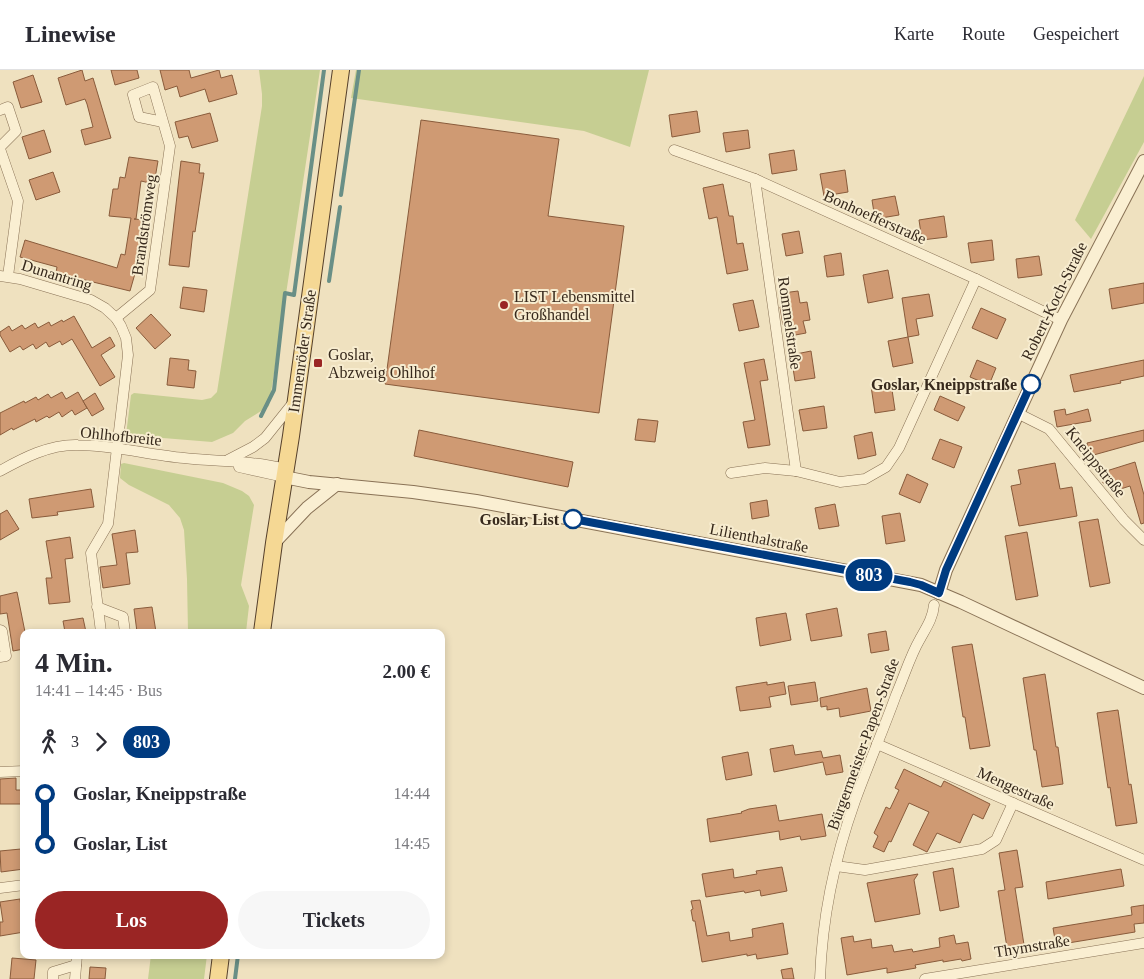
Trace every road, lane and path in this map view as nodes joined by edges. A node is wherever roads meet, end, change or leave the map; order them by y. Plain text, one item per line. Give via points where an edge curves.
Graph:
1 (341, 70) edge
2 (0, 110) edge
3 (163, 122) dead end
4 (0, 148) edge
5 (674, 150) dead end
6 (1144, 161) edge
7 (755, 180) junction
8 (4, 276) edge
9 (976, 279) junction
10 (116, 318) junction
11 (1061, 320) junction
12 (296, 400) junction
13 (1017, 413) junction
14 (117, 449) junction
15 (228, 460) junction
16 (214, 461) junction
17 (0, 471) edge
18 (796, 471) junction
19 (285, 473) junction
20 (731, 473) dead end
21 (343, 484) junction
22 (1144, 540) edge
23 (274, 543) junction
24 (939, 593) junction
25 (97, 607) junction
26 (101, 629) edge
27 (125, 629) edge
28 (262, 629) edge
29 (0, 630) edge
30 (0, 657) edge
31 (1144, 688) edge
32 (877, 744) junction
33 (20, 771) edge
34 (0, 772) edge
35 (1013, 803) junction
36 (1144, 860) edge
37 (836, 866) junction
38 (20, 886) edge
39 (0, 888) edge
40 (1144, 943) edge
41 (220, 959) edge
42 (77, 960) edge
43 (53, 979) edge
44 (75, 979) edge
45 (218, 979) edge
46 (820, 979) edge
47 (925, 979) edge

1 - 12 main road, Immenröder Straße
2 - 4 street via 8,107 16,131
3 - 10 street, Brandströmweg via 170,146 150,290
4 - 8 street via 18,200
5 - 7 street, Bonhoefferstraße
6 - 11 street, Robert-Koch-Straße
7 - 9 street, Bonhoefferstraße
7 - 18 street, Rommelstraße
8 - 10 street, Dunantring via 91,300
9 - 11 street, Bonhoefferstraße
9 - 18 street via 899,448 886,466 865,479 840,482
10 - 14 street, Dunantring via 126,338 128,355
11 - 13 street, Robert-Koch-Straße
12 - 15 street, Ohlhofbreite via 266,438
12 - 19 main road, Immenröder Straße
13 - 22 street, Kneippstraße via 1049,429
13 - 24 street, Robert-Koch-Straße via 961,540 959,554
14 - 16 street, Ohlhofbreite
14 - 17 street, Ohlhofbreite via 78,444 56,447
14 - 25 street, Dunantring via 108,524 91,553
15 - 16 street, Ohlhofbreite
15 - 19 street, Ohlhofbreite via 263,463
16 - 19 street, Ohlhofbreite
18 - 20 street via 765,468
19 - 21 street, Lilienthalstraße via 309,482
19 - 23 main road, Immenröder Straße
21 - 23 street via 306,508
21 - 24 street, Lilienthalstraße via 486,503 910,582
23 - 28 main road, Immenröder Straße
24 - 31 street, Lilienthalstraße
24 - 32 street, Bürgermeister-Papen-Straße via 921,629 920,639
25 - 26 street, Dunantring
25 - 27 street via 123,617
29 - 30 street via 6,656
32 - 35 street, Mengestraße
32 - 37 street, Bürgermeister-Papen-Straße via 854,803
33 - 34 street
35 - 36 street, Mengestraße
35 - 37 street via 996,840 982,850 865,870
37 - 46 street, Bürgermeister-Papen-Straße
38 - 39 street
40 - 47 street, Thymstraße
41 - 45 main road
42 - 43 street via 53,972
42 - 44 street

